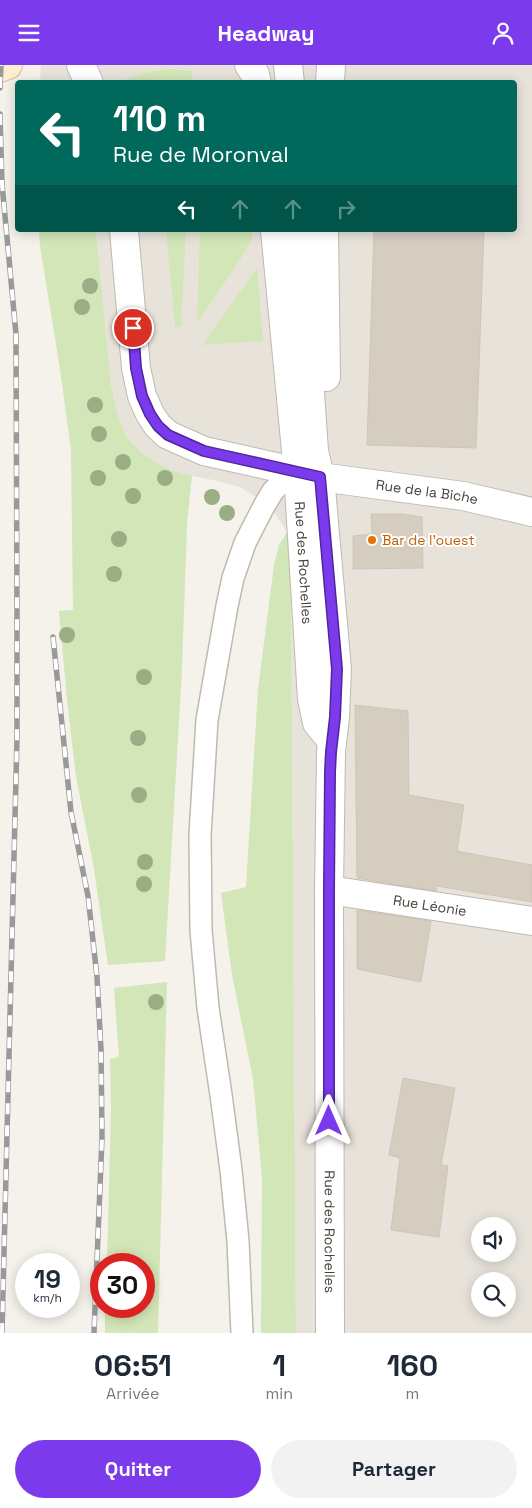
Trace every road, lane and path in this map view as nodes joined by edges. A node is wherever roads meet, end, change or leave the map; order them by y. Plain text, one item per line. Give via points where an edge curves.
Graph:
1 (8, 65) edge
2 (81, 65) edge
3 (249, 65) edge
4 (288, 65) edge
5 (331, 65) edge
6 (0, 68) edge
7 (88, 80) edge
8 (256, 80) edge
9 (290, 80) edge
10 (330, 80) edge
11 (124, 232) edge
12 (275, 232) edge
13 (299, 232) edge
14 (324, 232) edge
15 (309, 475) junction
16 (532, 512) edge
17 (329, 890) junction
18 (532, 921) edge
19 (242, 1333) edge
20 (330, 1333) edge

1 - 6 main road
2 - 7 street
3 - 8 street
4 - 9 street
5 - 10 street
11 - 15 street, Rue de la Biche via 136,368 142,396 158,426 168,435 204,451
12 - 15 street, Rue des Rochelles
13 - 15 street, Rue des Rochelles via 314,451
14 - 15 street, Rue des Rochelles via 326,453
15 - 16 street, Rue de la Biche via 462,496
15 - 17 street, Rue des Rochelles via 312,699 317,723 332,746
15 - 19 lane via 284,480 273,491 245,543 233,578 207,720 200,835 201,930 208,1008 231,1170
17 - 18 street, Rue Léonie
17 - 20 street, Rue des Rochelles

